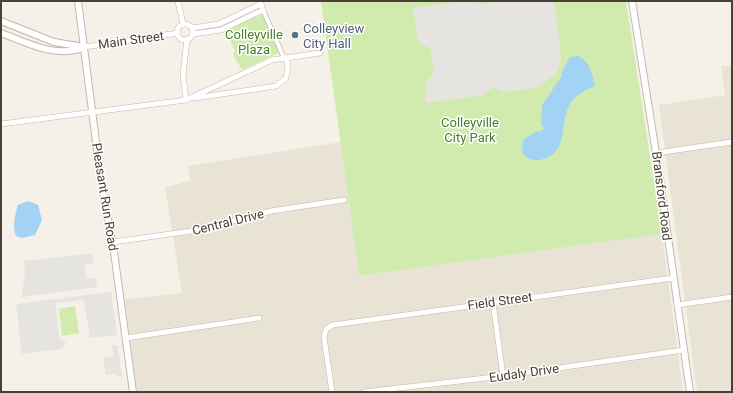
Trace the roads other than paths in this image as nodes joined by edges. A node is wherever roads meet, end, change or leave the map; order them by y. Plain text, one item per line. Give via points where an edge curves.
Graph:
1 (78, 1) edge
2 (178, 1) edge
3 (632, 1) edge
4 (636, 1) edge
5 (260, 2) edge
6 (263, 10) junction
7 (1, 21) edge
8 (183, 24) junction
9 (192, 28) junction
10 (1, 33) edge
11 (178, 33) junction
12 (193, 34) junction
13 (187, 39) junction
14 (84, 47) junction
15 (320, 53) dead end
16 (285, 58) junction
17 (186, 100) junction
18 (92, 111) junction
19 (1, 124) edge
20 (732, 142) edge
21 (656, 153) junction
22 (344, 200) dead end
23 (113, 242) junction
24 (673, 278) junction
25 (732, 297) edge
26 (493, 302) junction
27 (677, 305) junction
28 (258, 318) dead end
29 (126, 338) junction
30 (684, 350) junction
31 (503, 376) junction
32 (133, 392) edge
33 (332, 392) edge
34 (364, 392) edge
35 (690, 392) edge

1 - 14 street, Pleasant Run Road
2 - 8 street
3 - 4 street
3 - 21 street, Bransford Road
5 - 6 street
5 - 9 street via 219,24
6 - 12 street via 221,30
6 - 16 street
7 - 14 street, Main Street via 54,42
8 - 9 street
8 - 11 street
9 - 12 street
10 - 14 street, Main Street via 37,47 59,52 70,52
11 - 13 street via 180,38
11 - 14 street, Main Street
12 - 13 street
13 - 17 street via 183,75
14 - 18 street, Pleasant Run Road
15 - 16 street
16 - 17 street via 272,60
16 - 17 street via 288,72 276,86
17 - 18 street
18 - 19 street
18 - 23 street, Pleasant Run Road via 101,181
20 - 21 street
21 - 24 street, Bransford Road
22 - 23 street, Central Drive via 271,211 198,230
23 - 29 street, Pleasant Run Road
24 - 26 street, Field Street
24 - 27 street, Bransford Road
25 - 27 street
26 - 31 street
26 - 33 street, Field Street via 327,327 324,337
27 - 30 street, Bransford Road
28 - 29 street
29 - 32 street, Pleasant Run Road
30 - 31 street, Eudaly Drive
30 - 35 street, Bransford Road
31 - 34 street, Eudaly Drive

